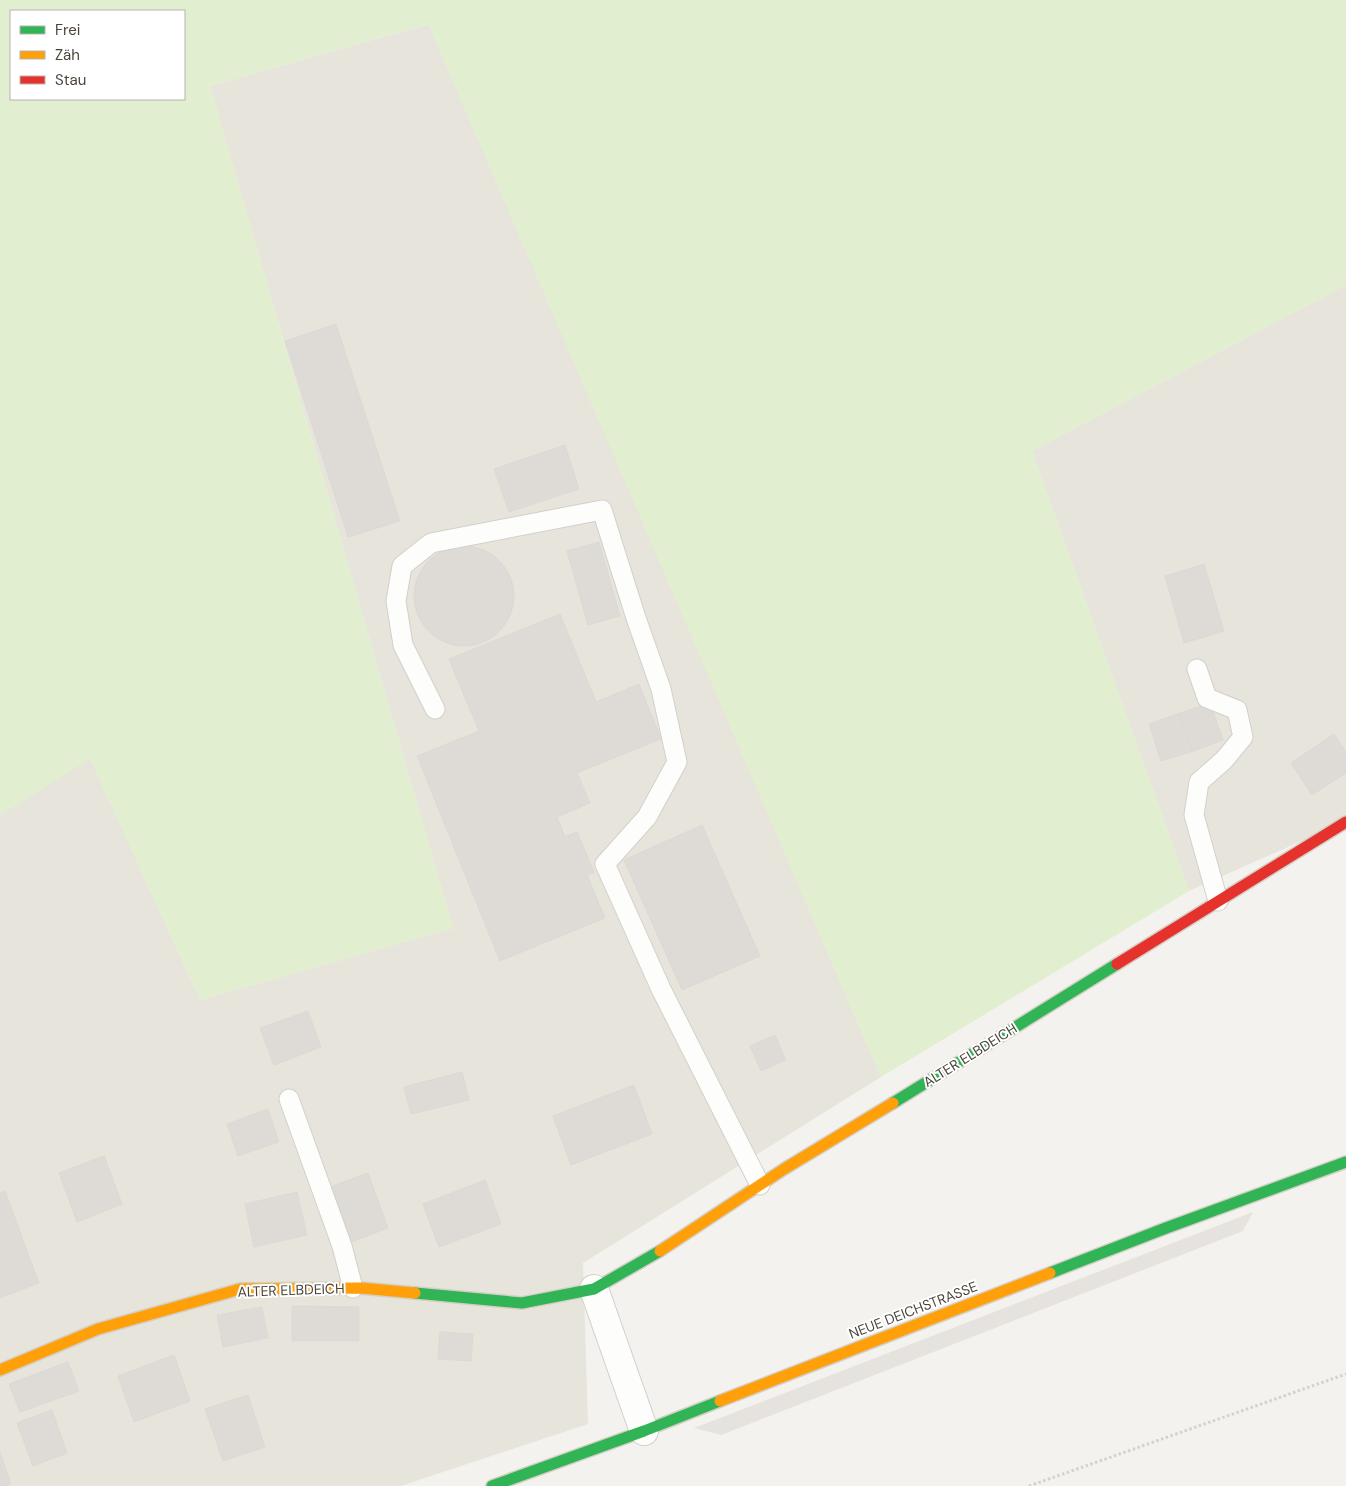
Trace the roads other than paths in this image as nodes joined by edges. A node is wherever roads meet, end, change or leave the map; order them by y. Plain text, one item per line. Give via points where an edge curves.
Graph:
1 (1197, 669) dead end
2 (435, 709) dead end
3 (1346, 822) edge
4 (1218, 901) junction
5 (289, 1098) dead end
6 (1346, 1162) edge
7 (760, 1185) junction
8 (353, 1288) junction
9 (594, 1288) junction
10 (0, 1370) edge
11 (644, 1430) junction
12 (492, 1486) edge

1 - 4 lane via 1207,698 1237,710 1243,737 1199,782 1194,815
2 - 7 lane via 403,644 396,601 402,566 432,543 602,510 661,689 677,762 647,817 605,864 661,989
3 - 4 street, ALTER ELBDEICH
4 - 7 street, ALTER ELBDEICH
5 - 8 lane via 342,1246
6 - 11 street, NEUE DEICHSTRASSE via 1147,1235
7 - 9 street, ALTER ELBDEICH via 645,1261
8 - 9 street, ALTER ELBDEICH via 522,1303
8 - 10 street, ALTER ELBDEICH via 240,1289 98,1329
9 - 11 street
11 - 12 street, NEUE DEICHSTRASSE

